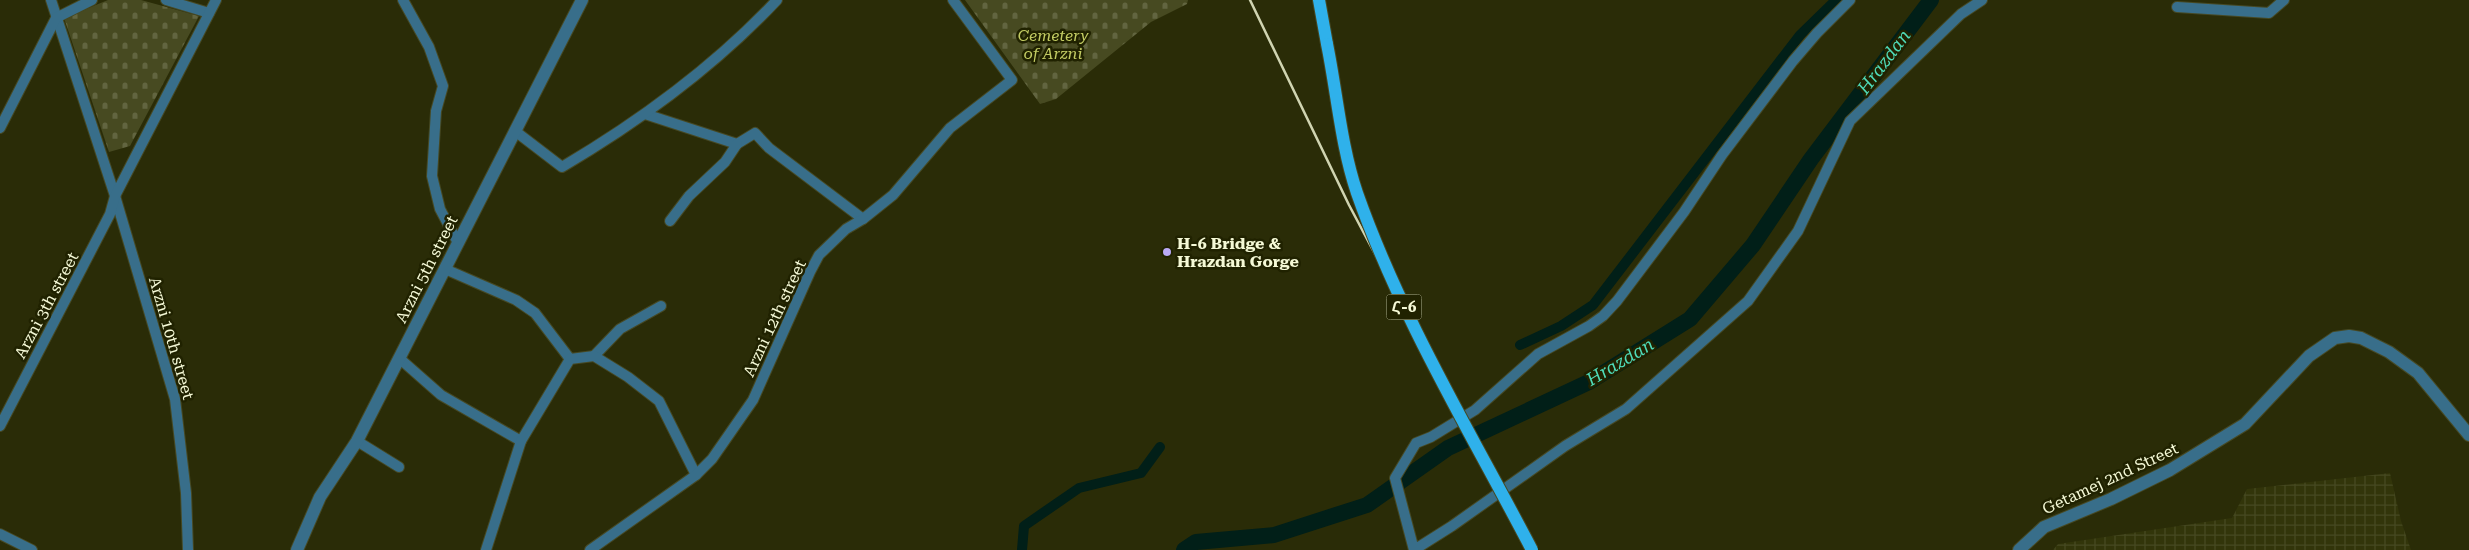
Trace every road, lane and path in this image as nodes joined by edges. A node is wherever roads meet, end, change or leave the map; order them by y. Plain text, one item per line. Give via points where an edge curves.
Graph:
1 (51, 0) edge
2 (92, 0) edge
3 (166, 0) edge
4 (216, 0) edge
5 (403, 0) edge
6 (582, 0) edge
7 (777, 0) edge
8 (953, 0) edge
9 (1319, 0) edge
10 (1850, 0) edge
11 (1982, 0) edge
12 (2284, 0) edge
13 (2177, 7) dead end
14 (209, 13) junction
15 (56, 18) junction
16 (645, 114) junction
17 (0, 128) edge
18 (515, 131) junction
19 (737, 144) junction
20 (115, 196) junction
21 (863, 219) junction
22 (670, 221) dead end
23 (458, 243) junction
24 (445, 269) junction
25 (661, 306) dead end
26 (594, 356) junction
27 (399, 358) junction
28 (570, 359) junction
29 (0, 426) edge
30 (2469, 435) edge
31 (357, 441) junction
32 (521, 441) junction
33 (399, 467) dead end
34 (696, 475) junction
35 (0, 534) edge
36 (32, 550) edge
37 (188, 550) edge
38 (297, 550) edge
39 (486, 550) edge
40 (590, 550) edge
41 (1414, 550) edge
42 (1532, 550) edge
43 (2019, 550) edge

1 - 15 street, Arzni 10th street
2 - 15 street
3 - 14 street
4 - 14 street, Arzni 3th street
5 - 23 street via 429,46 443,86 436,111 432,176 440,209
6 - 18 street, Arzni 5th street
7 - 16 street via 750,28
8 - 21 street, Arzni 12th street via 1012,80 950,128 893,195
9 - 42 main road, Հ-6, bridge via 1348,156 1357,192 1374,236 1402,304
10 - 41 street via 1793,61 1612,306 1590,326 1538,354 1476,410 1416,443 1395,478
11 - 41 street via 1961,14 1850,122 1798,231 1748,301 1626,409 1565,446
12 - 13 street via 2269,13
14 - 20 street, Arzni 3th street
15 - 17 street
15 - 20 street, Arzni 10th street
16 - 18 street via 562,167
16 - 19 street
18 - 23 street, Arzni 5th street
19 - 21 street via 755,133 769,148
19 - 22 street via 725,162 689,196
20 - 29 street, Arzni 3th street via 110,214
20 - 37 street, Arzni 10th street via 175,398 186,492
21 - 34 street, Arzni 12th street via 846,229 819,255 753,400 712,460
23 - 24 street, Arzni 5th street
24 - 27 street, Arzni 5th street
24 - 28 street via 516,300 535,313
25 - 26 street via 620,329
26 - 28 street
26 - 34 street via 659,401
27 - 31 street, Arzni 5th street
27 - 32 street via 441,395
28 - 32 street
30 - 43 street, Getamej 2nd Street via 2418,374 2390,352 2361,338 2335,338 2309,356 2245,424 2170,470 2112,499 2044,527
31 - 33 street
31 - 38 street, Arzni 5th street via 320,497
32 - 39 street
34 - 40 street, Arzni 12th street
35 - 36 street

